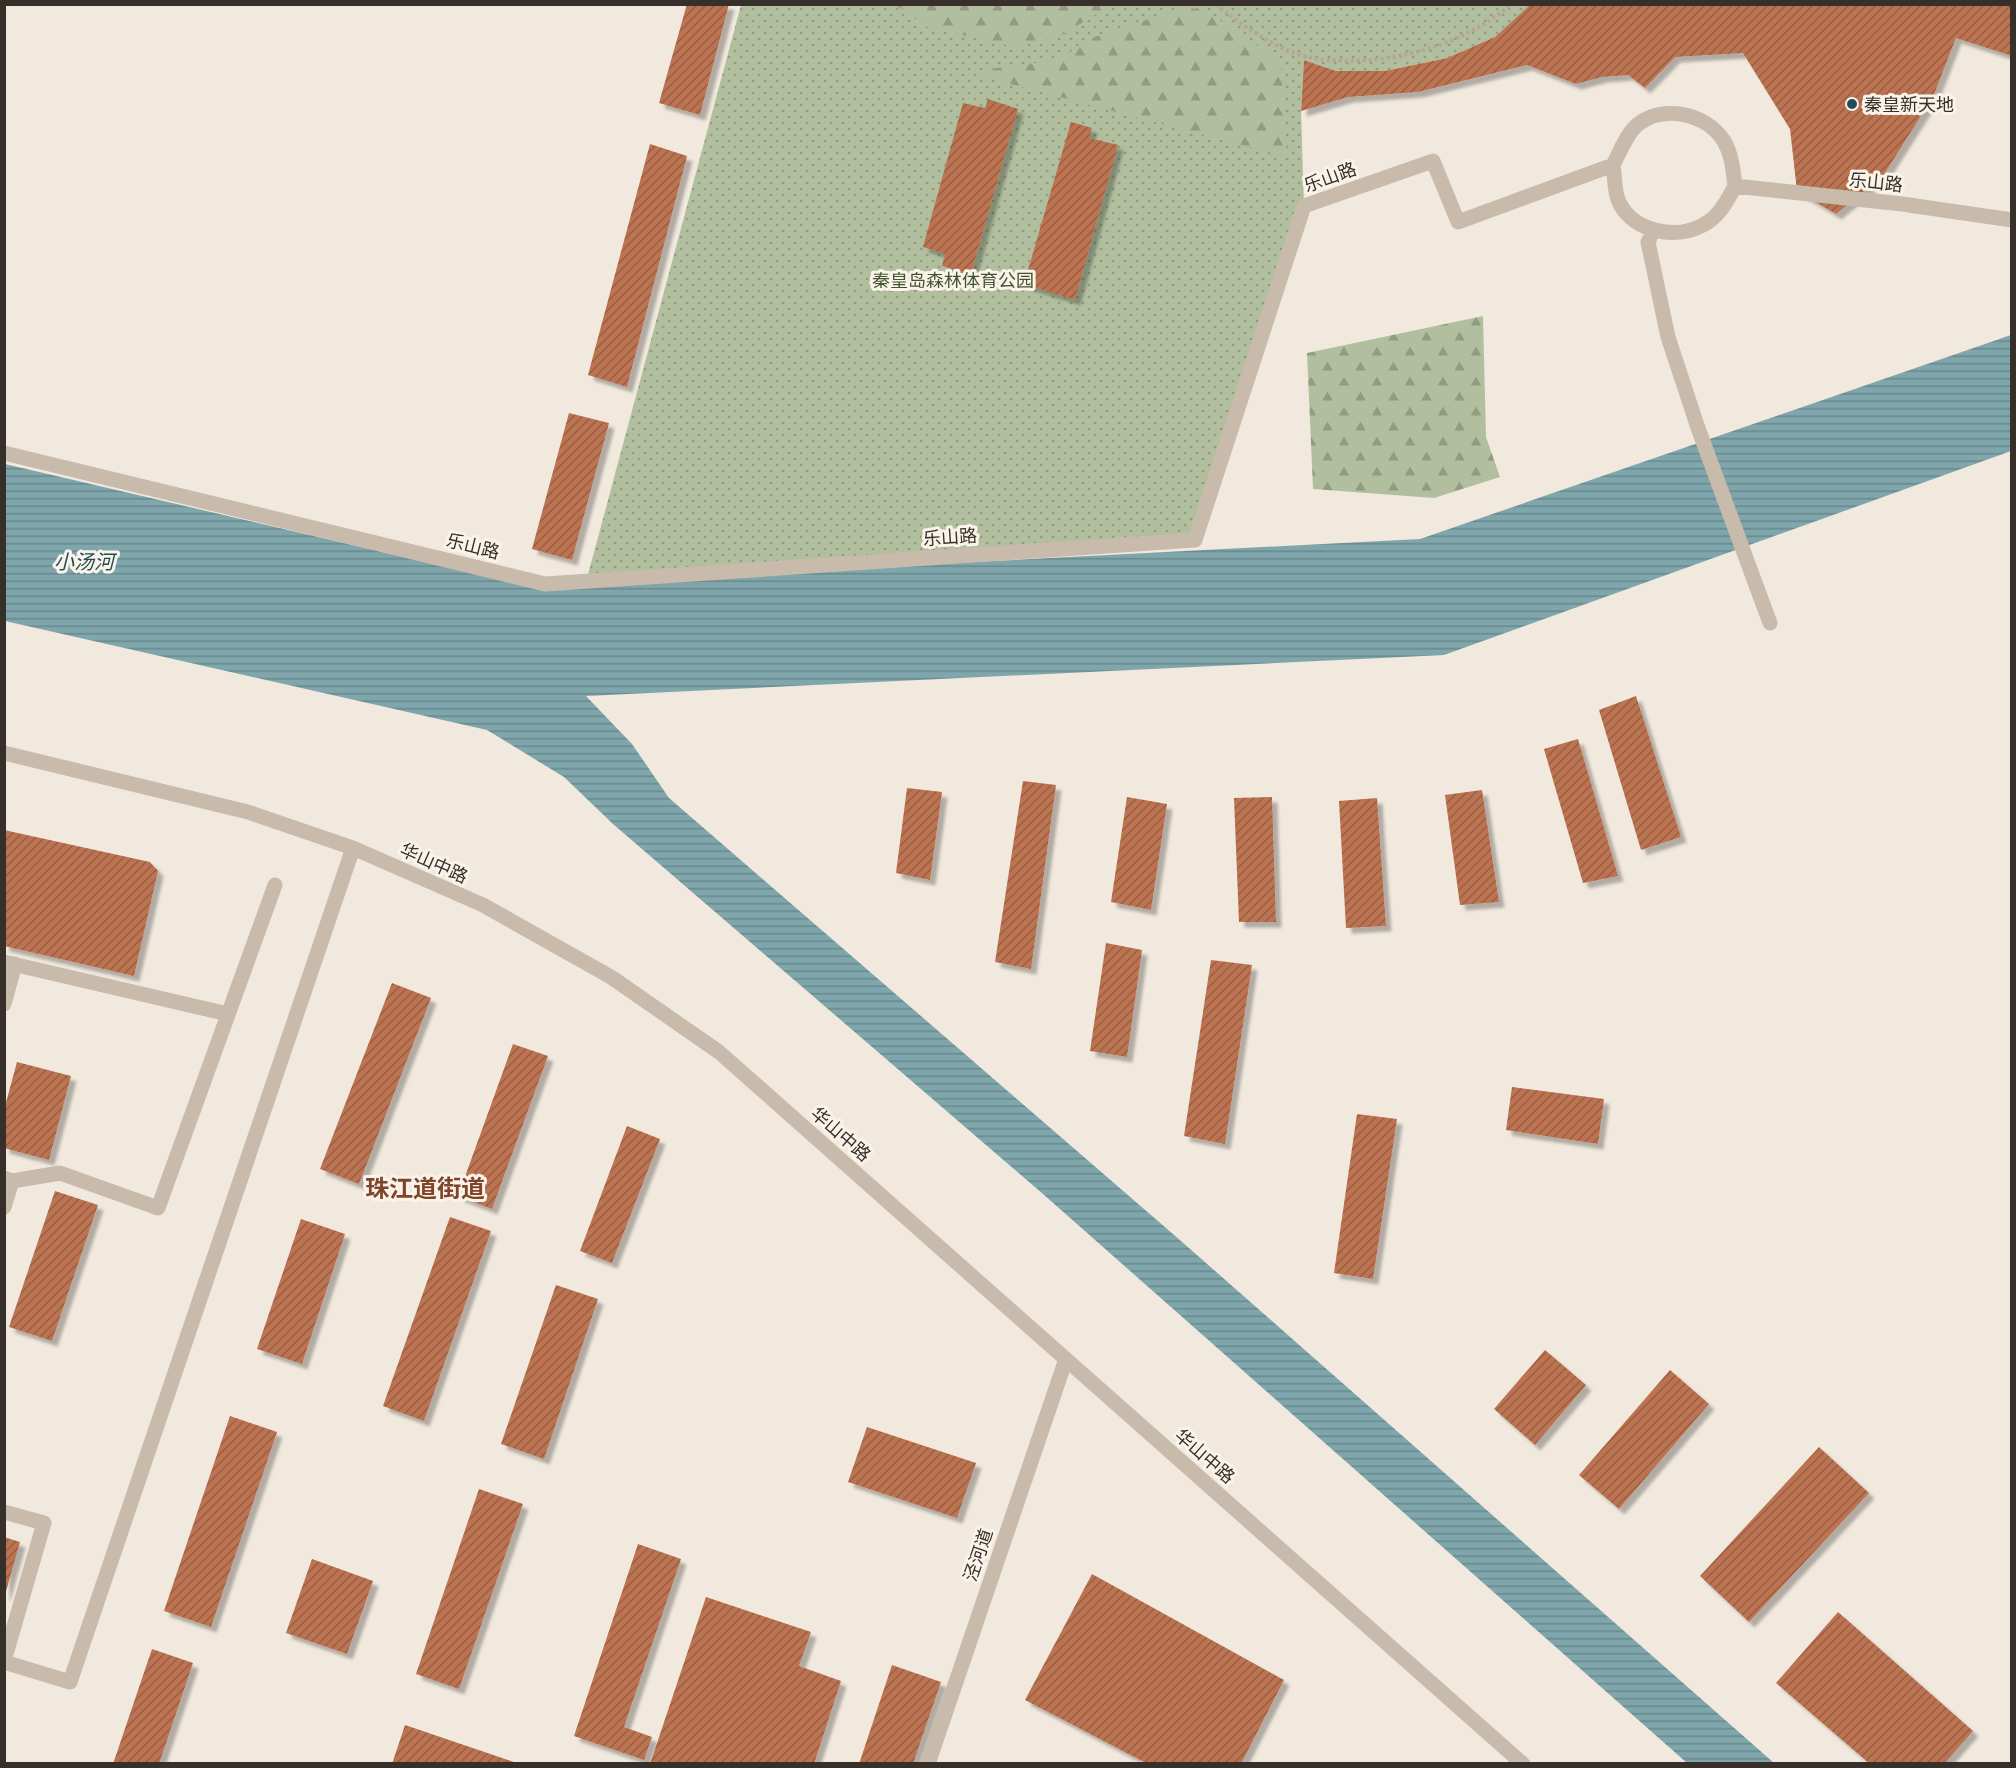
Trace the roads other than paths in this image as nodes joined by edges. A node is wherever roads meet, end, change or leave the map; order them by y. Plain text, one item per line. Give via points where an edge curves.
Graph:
1 (1613, 165) junction
2 (1735, 186) junction
3 (2012, 220) edge
4 (1653, 231) junction
5 (4, 453) edge
6 (1770, 623) dead end
7 (4, 753) edge
8 (352, 848) junction
9 (275, 885) dead end
10 (10, 963) edge
11 (4, 1004) edge
12 (228, 1014) junction
13 (8, 1180) edge
14 (4, 1207) edge
15 (1066, 1359) junction
16 (4, 1512) edge
17 (4, 1662) edge
18 (928, 1764) edge
19 (1523, 1764) edge

1 - 2 street via 1638,125 1658,114 1683,113 1709,125 1723,140 1732,160
1 - 4 street via 1618,201 1633,219
1 - 5 street, 乐山路 via 1458,222 1433,161 1304,206 1195,540 545,584
2 - 3 street, 乐山路
2 - 4 street via 1723,208 1704,225 1680,233
4 - 6 street via 1648,242 1668,337
7 - 8 street, 华山中路 via 248,812
8 - 15 street, 华山中路 via 483,905 592,966 719,1052
8 - 17 street via 70,1682
9 - 12 street
10 - 11 street
10 - 12 street
12 - 13 street via 158,1208 60,1173
13 - 14 street
15 - 18 street, 泾河道
15 - 19 street, 华山中路
16 - 17 street via 44,1523

